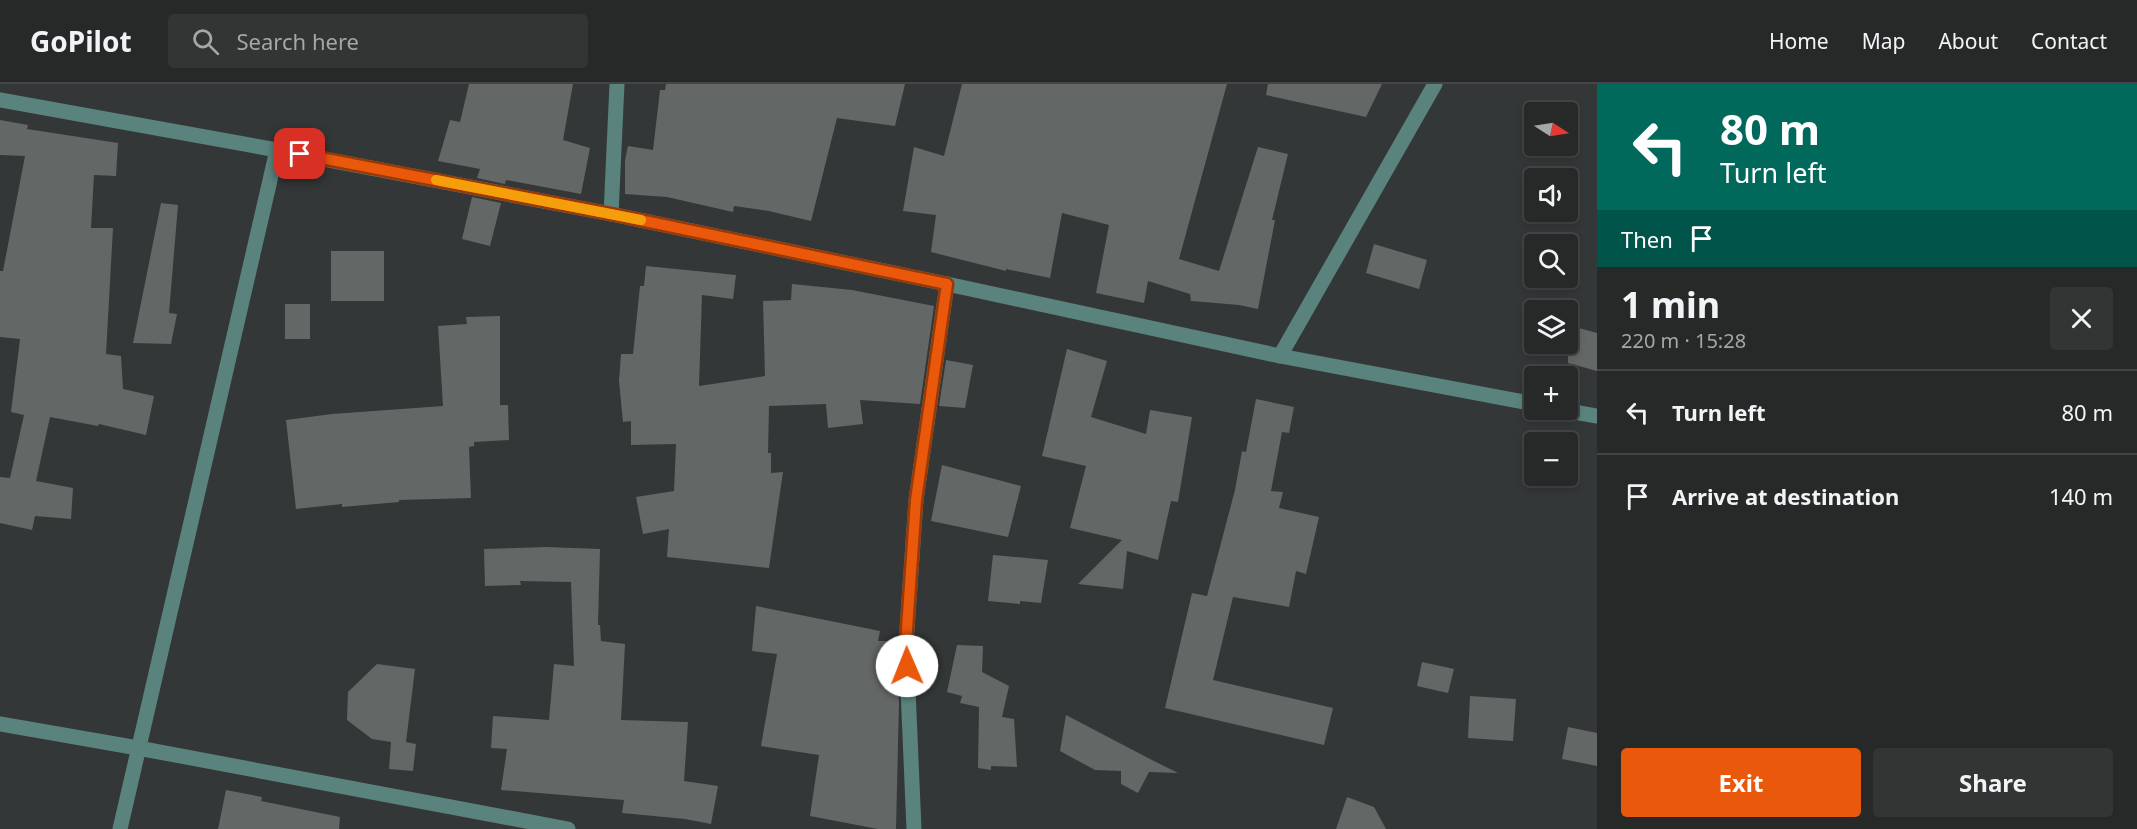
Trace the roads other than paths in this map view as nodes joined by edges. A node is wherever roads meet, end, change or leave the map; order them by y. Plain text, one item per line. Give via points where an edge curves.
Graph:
1 (617, 84) edge
2 (1435, 84) edge
3 (0, 100) edge
4 (278, 150) junction
5 (611, 214) junction
6 (947, 284) junction
7 (1280, 356) junction
8 (1524, 402) edge
9 (1578, 413) edge
10 (1597, 416) edge
11 (0, 724) edge
12 (138, 748) junction
13 (120, 829) edge
14 (568, 829) edge
15 (914, 829) edge

1 - 5 street
2 - 7 street
3 - 4 street
4 - 5 street
4 - 12 street
5 - 6 street
6 - 7 street
6 - 15 street via 916,500 906,643
7 - 8 street
9 - 10 street
11 - 12 street
12 - 13 street
12 - 14 street

